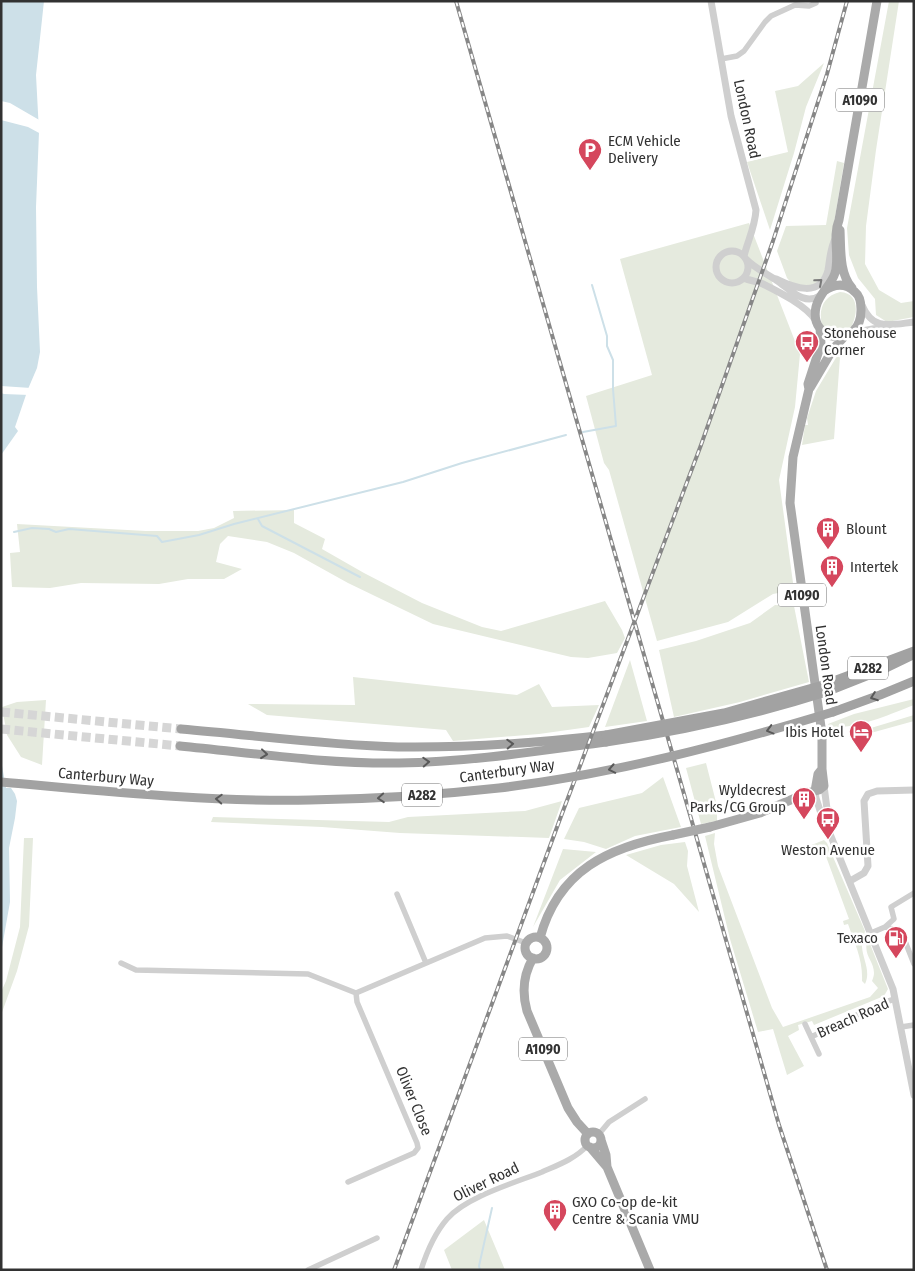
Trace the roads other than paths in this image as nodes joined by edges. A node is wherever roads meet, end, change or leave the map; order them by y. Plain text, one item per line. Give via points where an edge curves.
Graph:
1 (711, 1) edge
2 (876, 1) edge
3 (816, 3) dead end
4 (721, 59) junction
5 (839, 220) junction
6 (835, 239) junction
7 (748, 240) junction
8 (734, 251) junction
9 (745, 257) junction
10 (744, 278) junction
11 (776, 280) junction
12 (854, 291) junction
13 (822, 293) junction
14 (861, 303) junction
15 (914, 322) edge
16 (890, 325) junction
17 (819, 326) junction
18 (848, 335) junction
19 (809, 389) junction
20 (914, 653) edge
21 (914, 680) edge
22 (182, 729) tunnel mouth
23 (577, 742) junction
24 (180, 746) tunnel mouth
25 (822, 769) junction
26 (1, 782) edge
27 (824, 786) junction
28 (914, 790) edge
29 (815, 791) junction
30 (828, 829) junction
31 (850, 881) junction
32 (397, 894) dead end
33 (914, 894) edge
34 (886, 927) junction
35 (871, 933) junction
36 (540, 938) junction
37 (526, 943) junction
38 (532, 958) junction
39 (121, 963) dead end
40 (426, 963) junction
41 (914, 964) edge
42 (356, 993) junction
43 (895, 999) junction
44 (805, 1024) dead end
45 (914, 1025) edge
46 (901, 1027) junction
47 (811, 1037) junction
48 (819, 1054) dead end
49 (914, 1095) edge
50 (645, 1099) dead end
51 (588, 1134) junction
52 (600, 1137) junction
53 (589, 1146) junction
54 (606, 1167) junction
55 (348, 1182) dead end
56 (377, 1238) dead end
57 (308, 1270) edge
58 (421, 1270) edge
59 (650, 1270) edge

1 - 4 street, London Road
2 - 5 main road, A1090
3 - 4 street via 795,5 771,16 744,51
4 - 7 street, London Road via 735,132 756,210
5 - 6 main road, A1090
5 - 12 main road, A1090 via 844,271
11 -> 6 street via 799,289 819,284 826,275
6 - 13 main road, A1090 via 835,275
7 - 8 street
7 - 9 street, London Road
8 - 9 street
8 - 10 street via 720,256 717,272 728,283 737,283
9 - 10 street via 748,271
9 - 11 street via 754,267
10 - 17 street via 765,285 805,309
11 - 13 street via 795,295 813,298
12 - 13 main road via 835,285
12 - 14 main road, A1090
13 - 17 main road, A1090 via 816,307
14 - 16 street via 871,321
14 - 18 main road, A1090 via 860,322
15 - 16 street
16 - 18 street
17 - 18 main road via 831,336
17 - 19 main road, London Road / A1090 via 822,340
18 - 19 main road, London Road / A1090 via 833,349
19 - 25 main road, London Road / A1090 via 793,457 790,503 822,734
20 - 23 highway, Canterbury Way / A282, bridge via 824,689 697,719
21 -> 26 highway, Canterbury Way / A282, bridge via 833,712 642,763 545,781 446,793 318,800 237,800
22 -> 23 highway, Canterbury Way / A282 via 397,746
24 -> 23 highway, Canterbury Way / A282 via 342,762 391,763 454,760
25 - 27 main road, London Road / A1090
25 - 29 main road, London Road / A1090
27 - 29 main road, A1090
27 - 30 street, London Road
28 - 31 street via 868,794 864,801 868,866 864,873
29 - 30 street, London Road
29 - 36 main road, A1090, bridge via 760,813 642,842 604,856 584,869 552,904
30 - 31 street, London Road
31 - 35 street, London Road
32 - 40 street
33 - 34 street via 891,907 894,919
34 - 35 street
34 - 41 street via 901,931
35 - 43 street, London Road
36 - 37 main road via 530,938
36 - 38 main road, A1090 via 546,944 545,953
37 - 38 main road via 527,954
37 - 40 street via 507,936 492,936
38 - 51 main road, A1090 via 525,978 527,1012 568,1108
39 - 42 street via 136,970 308,974
40 - 42 street
42 - 55 street, Oliver Close via 418,1148 414,1153
43 - 46 street, London Road
43 - 47 street, Breach Road
44 - 47 street, Breach Road
45 - 46 street
46 - 49 street, London Road
47 - 48 street, Breach Road
50 - 52 street via 609,1122
51 - 52 main road via 592,1132
51 - 53 main road via 585,1138
52 - 53 main road via 598,1146
52 - 54 main road
53 - 54 main road
53 - 58 street, Oliver Road via 566,1161 454,1212 432,1240
54 - 59 main road
56 - 57 street

